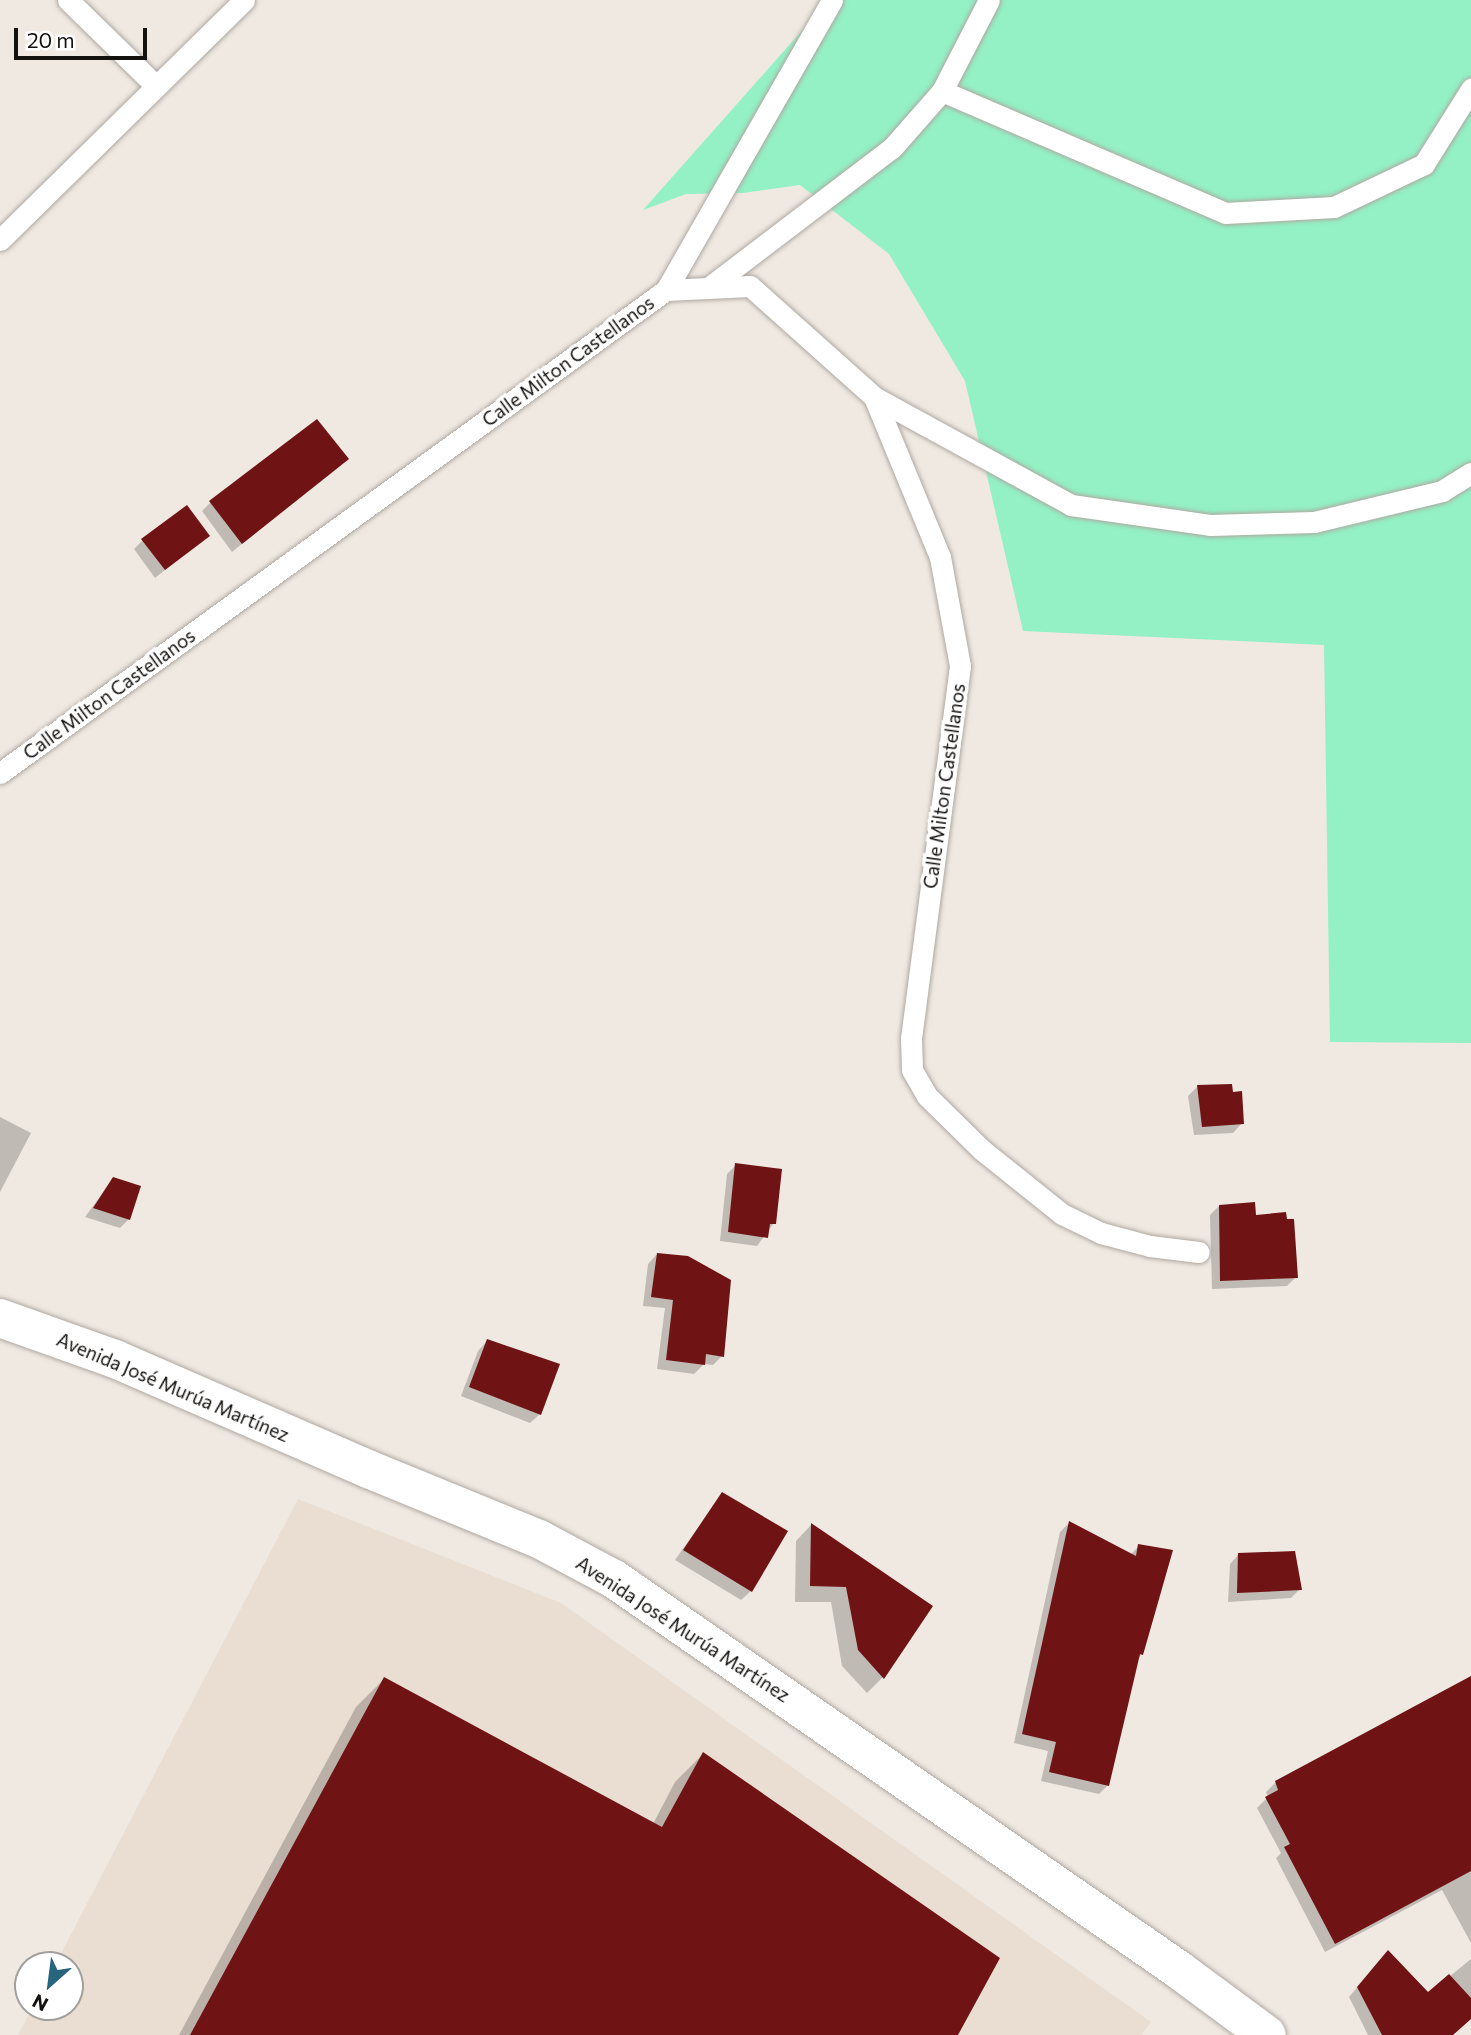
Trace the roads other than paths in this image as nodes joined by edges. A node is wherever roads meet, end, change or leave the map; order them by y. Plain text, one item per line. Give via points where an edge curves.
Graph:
1 (68, 0) edge
2 (244, 0) edge
3 (832, 0) edge
4 (989, 0) edge
5 (156, 86) junction
6 (1471, 89) edge
7 (942, 91) junction
8 (0, 240) edge
9 (708, 288) junction
10 (666, 289) junction
11 (874, 397) junction
12 (1471, 473) edge
13 (0, 774) edge
14 (1199, 1252) dead end
15 (0, 1318) edge
16 (1267, 2035) edge

1 - 5 lane
2 - 5 lane
3 - 10 lane
4 - 7 lane
5 - 8 lane
6 - 7 lane via 1424,164 1334,207 1225,213
7 - 9 lane via 892,148
9 - 10 lane, Calle Milton Castellanos
9 - 11 lane, Calle Milton Castellanos via 750,286
10 - 13 lane, Calle Milton Castellanos
11 - 12 lane via 1071,505 1210,525 1314,522 1441,491
11 - 14 lane, Calle Milton Castellanos via 940,557 960,666 911,1039 912,1070 928,1096 982,1150 1062,1214 1101,1234
15 - 16 main road, Avenida José Murúa Martínez via 115,1359 539,1539 614,1579

